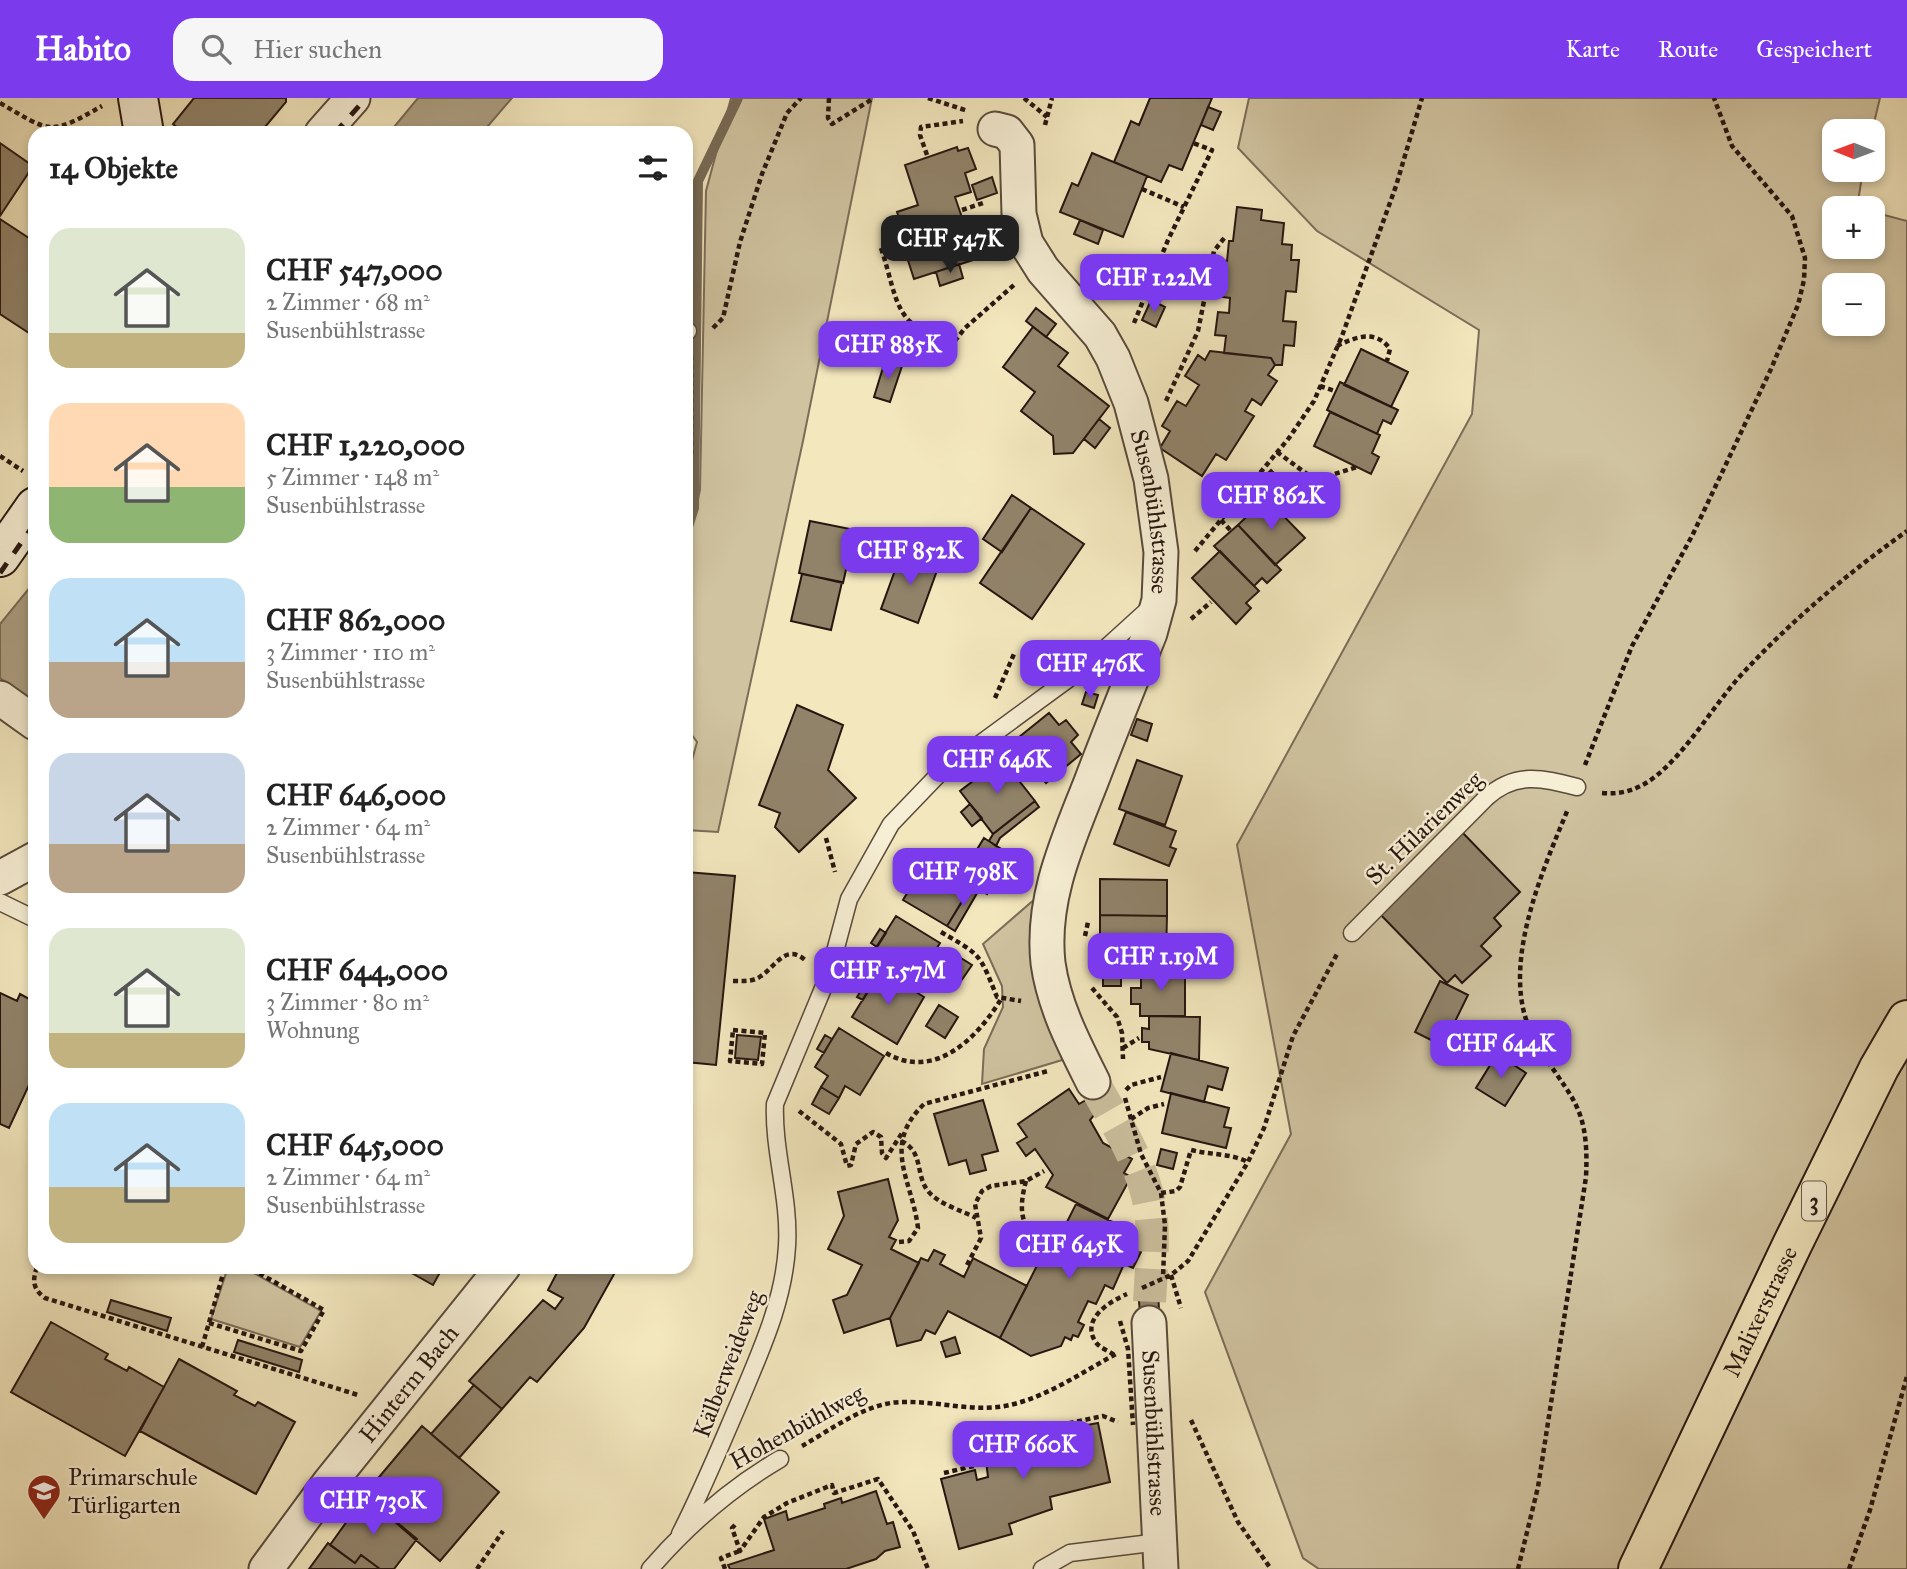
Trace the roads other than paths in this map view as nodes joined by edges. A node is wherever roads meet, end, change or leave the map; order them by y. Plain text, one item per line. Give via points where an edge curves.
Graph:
1 (353, 98) edge
2 (125, 99) edge
3 (140, 126) edge
4 (328, 126) edge
5 (995, 129) dead end
6 (28, 496) edge
7 (0, 557) edge
8 (1161, 589) junction
9 (0, 698) edge
10 (28, 718) edge
11 (1577, 787) road end
12 (28, 863) edge
13 (0, 878) edge
14 (0, 902) edge
15 (28, 916) edge
16 (1352, 933) road end
17 (1907, 1020) edge
18 (1106, 1080) tunnel mouth
19 (497, 1274) edge
20 (1140, 1327) tunnel mouth
21 (780, 1459) road end
22 (680, 1534) junction
23 (1160, 1555) edge
24 (266, 1569) edge
25 (650, 1569) edge
26 (1042, 1569) edge
27 (1638, 1569) edge

1 - 4 street
2 - 3 main road
5 - 8 street, Susenbühlstrasse via 1007,132 1017,145 1026,243 1043,270 1087,317 1114,361 1131,403 1155,499
6 - 7 main road
8 - 18 street, Susenbühlstrasse via 1150,633 1061,857 1048,912 1049,965 1065,1025
8 - 22 lane, Kälberweideweg via 1086,666 939,774 891,824 849,898 830,974 775,1104 788,1214 785,1271 763,1346
9 - 10 street
11 - 16 lane, St. Hilarienweg via 1528,777 1503,784
12 - 13 street
14 - 15 lane
17 - 27 main road, Malixerstrasse / 3 via 1798,1233
19 - 24 street, Hinterm Bach
20 - 23 street, Susenbühlstrasse
21 - 22 lane, Hohenbühlweg
22 - 25 lane, Hohenbühlweg
23 - 26 lane, Susenbühlstrasse via 1070,1553

